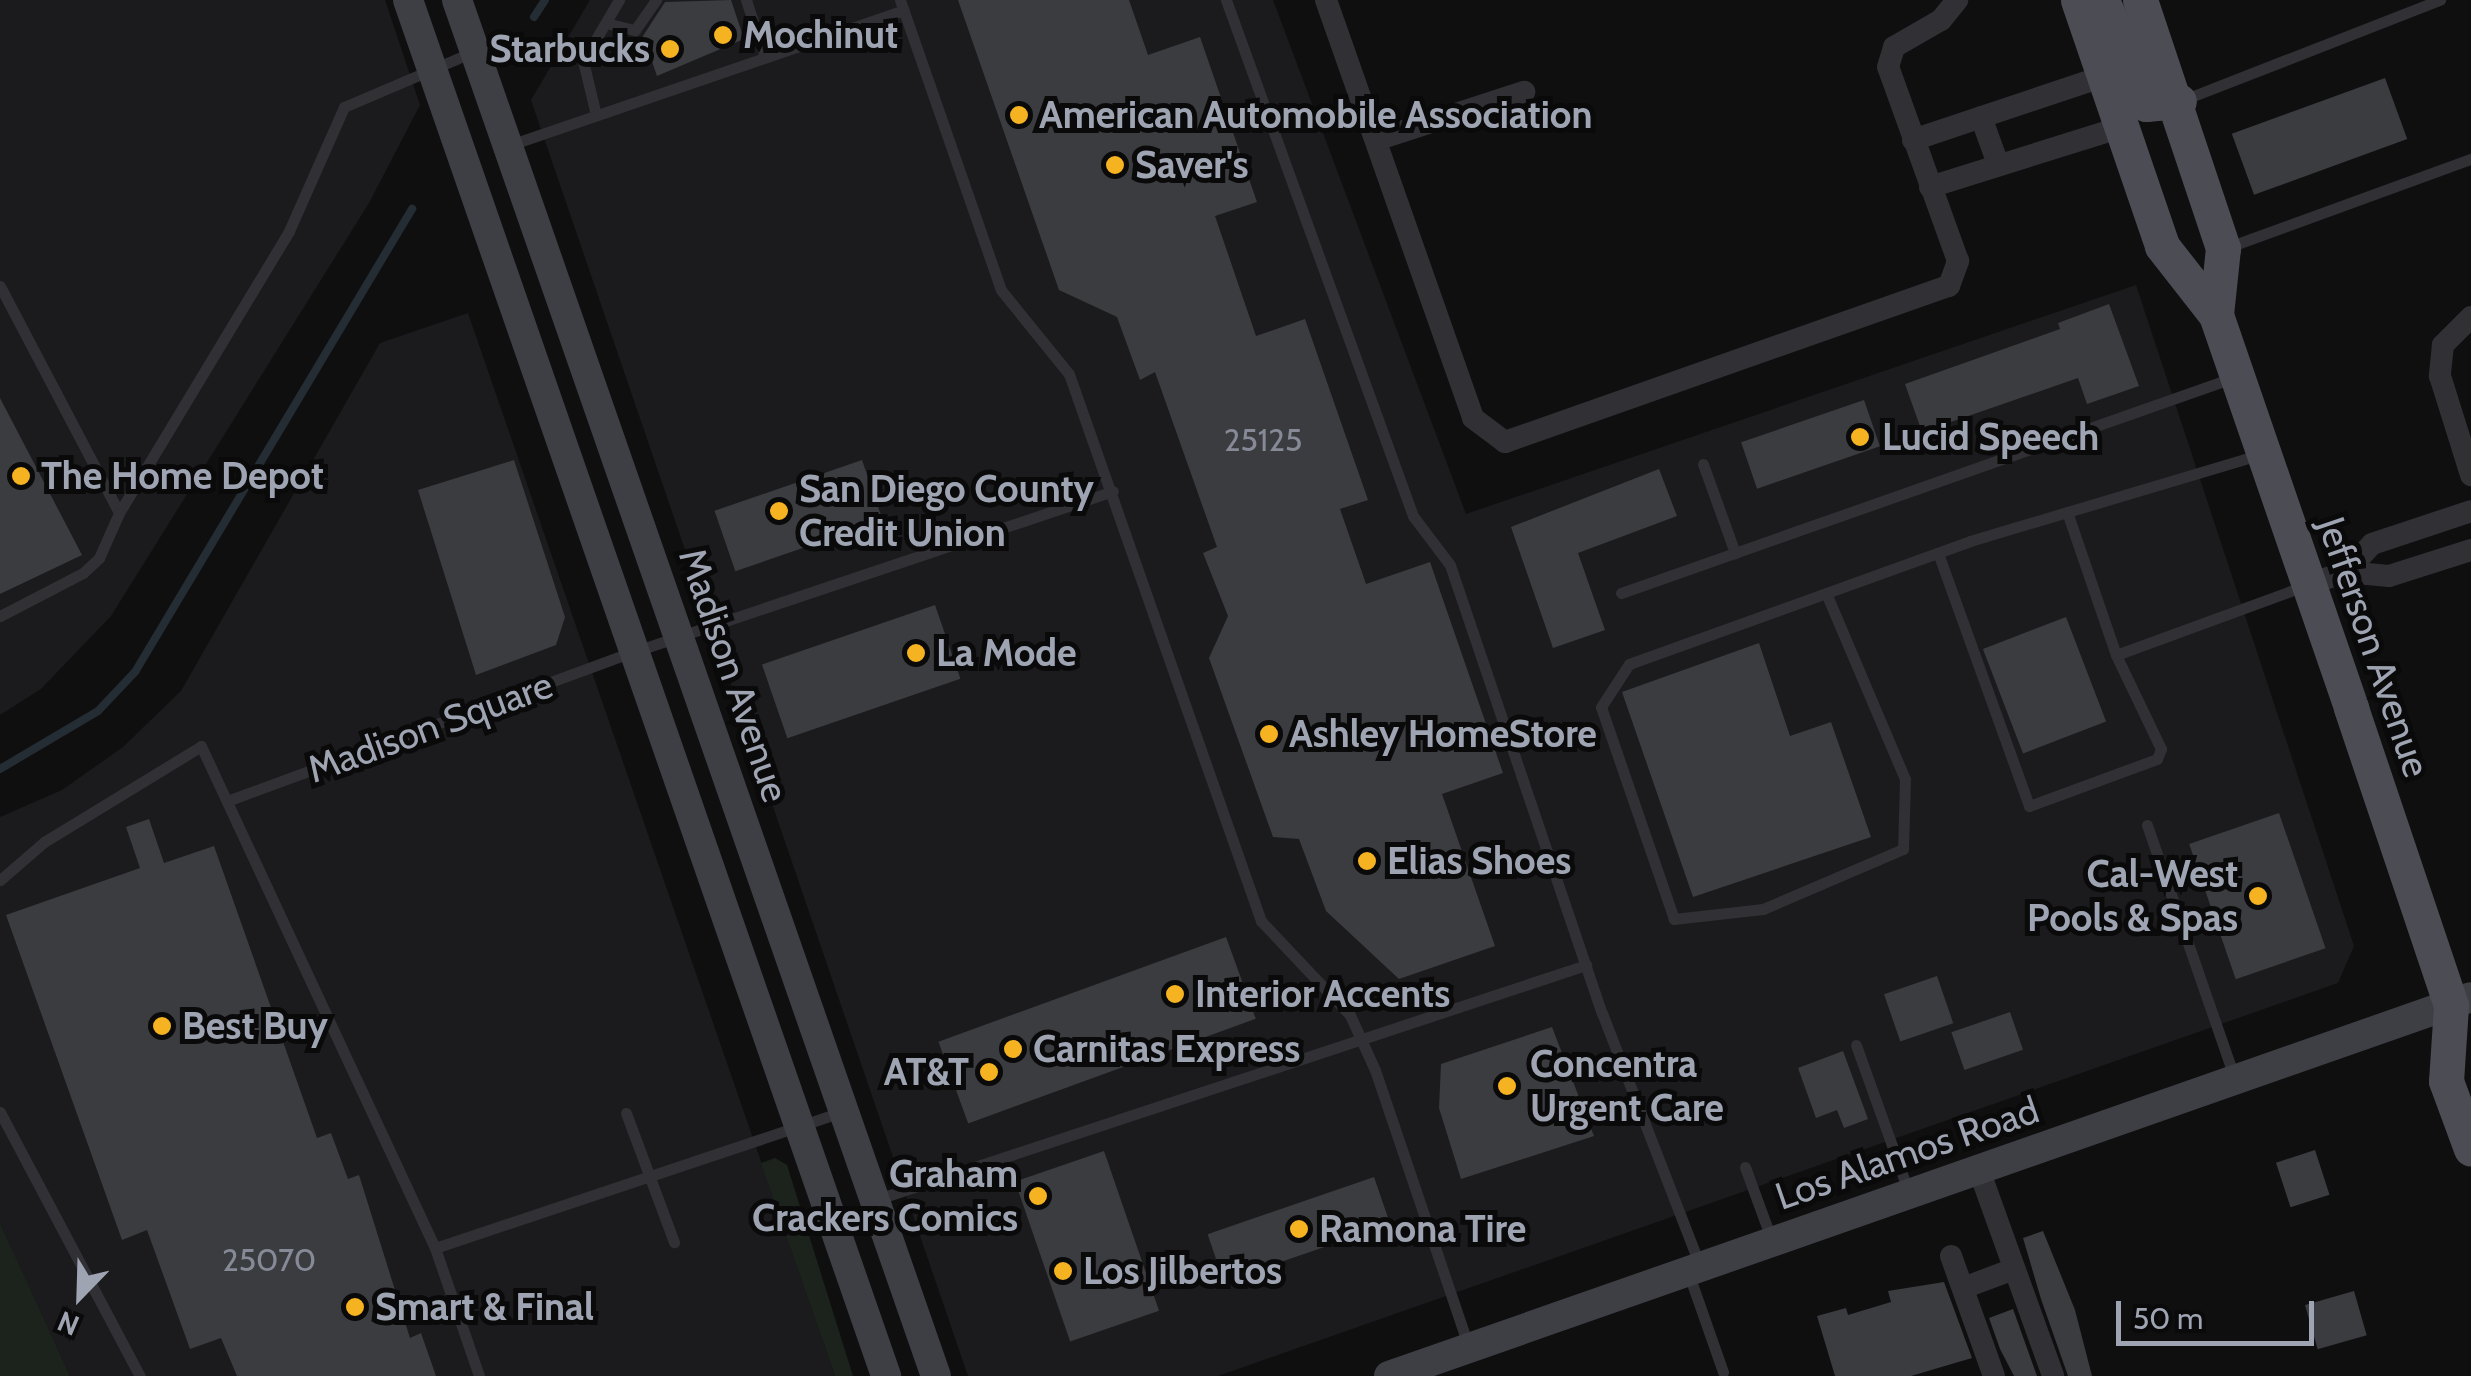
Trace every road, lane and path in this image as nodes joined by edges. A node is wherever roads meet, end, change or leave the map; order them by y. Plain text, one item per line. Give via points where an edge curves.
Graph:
1 (408, 0) edge
2 (457, 0) edge
3 (620, 0) edge
4 (656, 0) edge
5 (746, 0) edge
6 (1226, 0) edge
7 (1326, 0) edge
8 (1957, 0) edge
9 (2078, 0) edge
10 (2102, 0) edge
11 (2140, 0) edge
12 (2440, 0) edge
13 (902, 5) edge
14 (606, 22) junction
15 (475, 52) junction
16 (765, 58) junction
17 (432, 68) junction
18 (2104, 76) junction
19 (1524, 92) dead end
20 (2179, 101) junction
21 (596, 115) junction
22 (1982, 117) junction
23 (2122, 128) junction
24 (1376, 140) junction
25 (1913, 140) junction
26 (509, 145) junction
27 (2471, 159) edge
28 (1998, 164) junction
29 (1930, 187) junction
30 (2224, 248) junction
31 (0, 286) edge
32 (2216, 315) junction
33 (2471, 317) edge
34 (2235, 376) junction
35 (2262, 454) junction
36 (1703, 464) dead end
37 (2471, 474) edge
38 (1113, 491) junction
39 (2471, 511) edge
40 (2067, 512) junction
41 (119, 513) junction
42 (2418, 528) junction
43 (2471, 550) edge
44 (1735, 553) junction
45 (1938, 553) junction
46 (2428, 563) junction
47 (2346, 572) junction
48 (2309, 584) junction
49 (1621, 593) dead end
50 (1826, 593) junction
51 (0, 616) edge
52 (678, 637) junction
53 (633, 652) junction
54 (2116, 655) junction
55 (227, 801) junction
56 (2147, 825) dead end
57 (0, 880) edge
58 (1586, 965) junction
59 (2466, 1009) edge
60 (1363, 1043) junction
61 (1856, 1045) dead end
62 (2235, 1080) junction
63 (846, 1111) junction
64 (0, 1112) edge
65 (626, 1113) dead end
66 (800, 1125) junction
67 (2471, 1149) edge
68 (1745, 1167) dead end
69 (1979, 1170) junction
70 (648, 1173) junction
71 (1910, 1194) junction
72 (877, 1199) junction
73 (674, 1242) dead end
74 (1772, 1242) junction
75 (435, 1248) junction
76 (1952, 1256) dead end
77 (2014, 1268) junction
78 (1694, 1269) junction
79 (1963, 1288) junction
80 (1469, 1348) junction
81 (1723, 1372) dead end
82 (140, 1376) edge
83 (480, 1376) edge
84 (886, 1376) edge
85 (936, 1376) edge
86 (1389, 1376) edge
87 (1994, 1376) edge
88 (2052, 1376) edge

1 - 17 main road
2 - 15 main road, Madison Avenue
3 - 14 lane
4 - 14 lane via 635,30
5 - 16 lane
6 - 58 lane via 1413,516 1450,565
7 - 24 street
8 - 25 street via 1942,20 1904,37 1890,57
9 - 18 main road, Jefferson Avenue
10 - 20 main road via 2146,104
11 - 20 main road, Jefferson Avenue
12 - 20 lane
13 - 16 lane
13 - 38 lane via 1000,290 1069,374
14 - 21 lane via 583,61
15 - 17 lane
15 - 26 main road, Madison Avenue
16 - 21 lane
17 - 41 lane via 344,107 289,231
17 - 53 main road
18 - 22 street
18 - 23 main road, Jefferson Avenue
19 - 24 street
20 - 30 main road, Jefferson Avenue
21 - 26 lane
22 - 25 street
22 - 28 street
23 - 28 street
23 - 32 main road, Jefferson Avenue via 2162,246
24 - 29 street via 1473,418 1505,442 1938,293 1958,274 1958,262
25 - 29 street
26 - 52 main road, Madison Avenue
27 - 30 lane
28 - 29 street
30 - 32 main road, Jefferson Avenue
31 - 41 lane
32 - 34 main road, Jefferson Avenue
33 - 37 street via 2442,345 2444,392
34 - 35 main road, Jefferson Avenue
34 - 44 lane
35 - 40 lane
35 - 48 main road, Jefferson Avenue
36 - 44 lane
38 - 52 lane, Madison Square
38 - 60 lane via 1261,921 1339,996
39 - 42 street
40 - 45 lane
40 - 54 lane
41 - 51 lane via 99,558 83,573
42 - 46 lane
42 - 47 street via 2372,544
43 - 46 street
44 - 49 lane
45 - 50 lane
45 - 54 lane via 2029,806 2158,758 2161,749
46 - 47 street via 2388,576
47 - 48 street
48 - 54 lane
48 - 59 main road, Jefferson Avenue
50 - 50 lane via 1629,664 1601,707 1674,919 1762,909 1902,849 1905,780
52 - 53 lane, Madison Square
52 - 63 main road, Madison Avenue
53 - 55 lane, Madison Square
53 - 66 main road
55 - 57 lane via 202,746 44,842
55 - 75 lane
56 - 62 lane
58 - 60 lane
58 - 78 lane
59 - 62 main road, Los Alamos Road
59 - 67 main road, Jefferson Avenue via 2446,1081
60 - 72 lane
60 - 80 lane
61 - 71 lane
62 - 69 main road, Los Alamos Road
63 - 66 lane
63 - 72 main road, Madison Avenue
64 - 82 lane
65 - 70 lane
66 - 70 lane
66 - 84 main road
68 - 74 lane
69 - 71 main road, Los Alamos Road
69 - 77 street
70 - 73 lane
70 - 75 lane
71 - 74 main road, Los Alamos Road
72 - 85 main road, Madison Avenue
74 - 78 main road, Los Alamos Road
75 - 83 lane
76 - 79 street
77 - 79 street
77 - 88 street
78 - 80 main road, Los Alamos Road
78 - 81 lane
79 - 87 street
80 - 86 main road, Los Alamos Road

